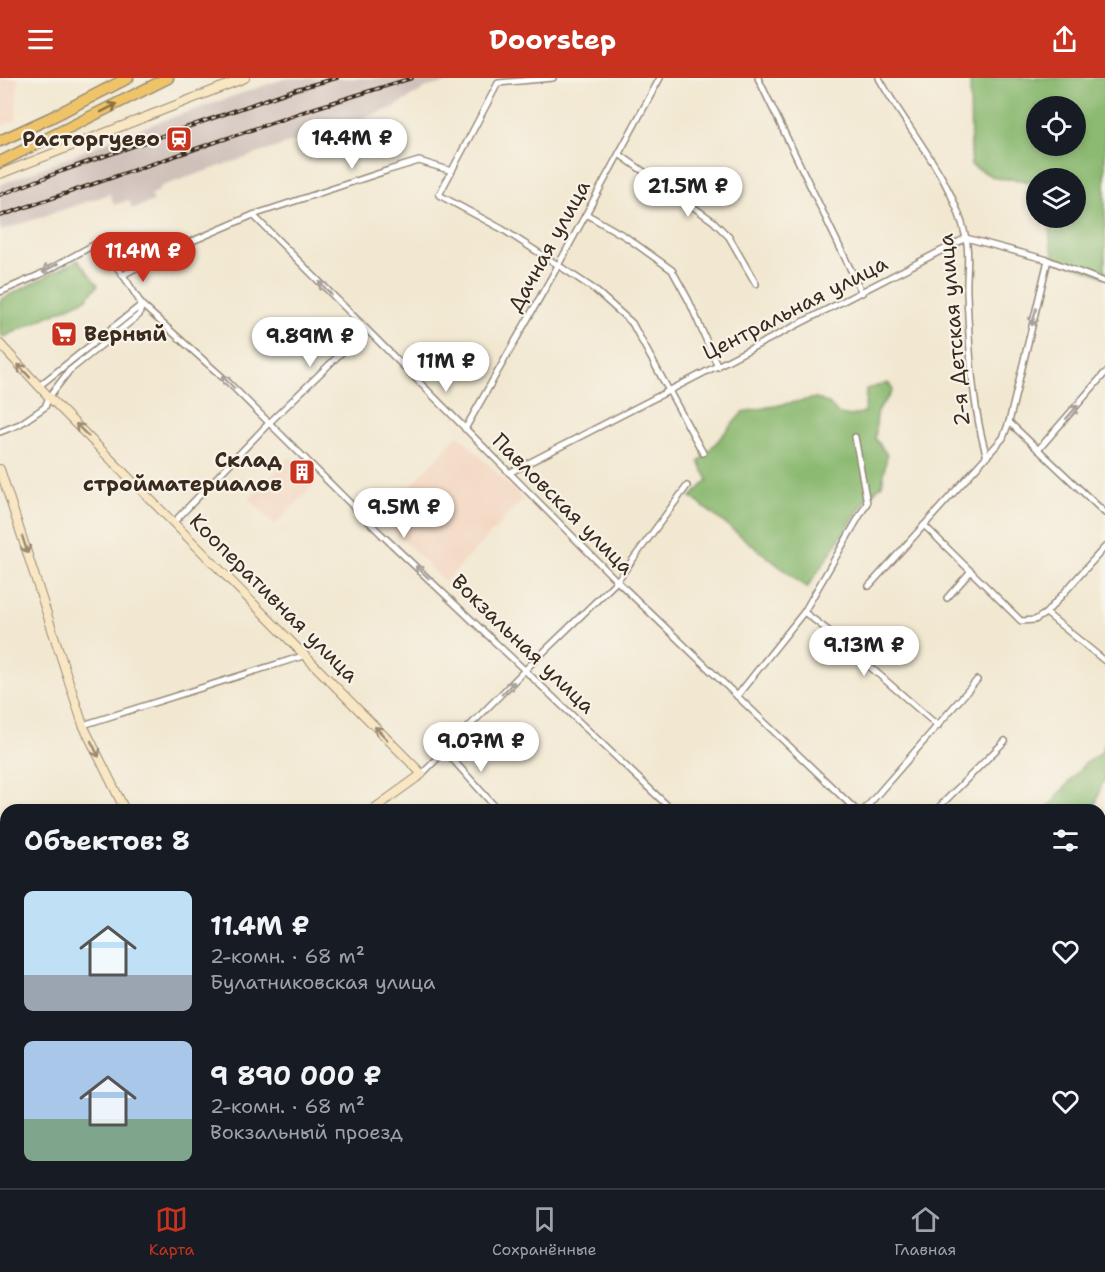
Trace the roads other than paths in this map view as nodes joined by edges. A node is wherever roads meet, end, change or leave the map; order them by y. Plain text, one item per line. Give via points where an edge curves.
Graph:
1 (128, 78) edge
2 (168, 78) edge
3 (245, 78) edge
4 (553, 78) edge
5 (660, 78) edge
6 (758, 78) edge
7 (879, 78) edge
8 (0, 141) edge
9 (619, 154) junction
10 (0, 162) edge
11 (452, 171) junction
12 (0, 174) edge
13 (586, 214) junction
14 (253, 215) junction
15 (966, 238) junction
16 (1048, 260) junction
17 (558, 265) junction
18 (123, 275) junction
19 (1105, 282) edge
20 (756, 284) dead end
21 (0, 292) edge
22 (862, 293) junction
23 (142, 305) junction
24 (366, 329) junction
25 (0, 344) edge
26 (718, 366) junction
27 (1105, 373) edge
28 (39, 386) junction
29 (670, 391) junction
30 (49, 397) junction
31 (1009, 421) junction
32 (269, 423) junction
33 (465, 429) junction
34 (0, 432) edge
35 (855, 437) dead end
36 (1038, 450) junction
37 (704, 453) dead end
38 (987, 457) junction
39 (0, 469) edge
40 (509, 473) junction
41 (687, 486) dead end
42 (1105, 513) edge
43 (174, 522) junction
44 (924, 525) junction
45 (1105, 547) edge
46 (971, 571) junction
47 (617, 581) junction
48 (869, 586) dead end
49 (947, 598) dead end
50 (804, 612) junction
51 (1046, 613) junction
52 (306, 655) junction
53 (1105, 662) edge
54 (526, 669) junction
55 (977, 680) dead end
56 (737, 696) junction
57 (83, 725) junction
58 (938, 726) junction
59 (1005, 741) dead end
60 (446, 752) junction
61 (422, 774) junction
62 (122, 804) edge
63 (380, 804) edge
64 (493, 804) edge
65 (666, 804) edge
66 (850, 804) edge
67 (869, 804) edge
68 (942, 804) edge

1 - 8 highway
10 -> 2 highway
3 - 12 street
4 - 11 street via 498,83
5 - 9 street, Дачная улица
6 - 22 street
7 - 15 street, 2-я Детская улица via 948,187
9 - 13 street, Дачная улица
9 - 20 street via 713,221 729,237
11 - 14 street via 419,161
11 - 17 street via 440,195
13 - 17 street, Дачная улица
13 - 26 street via 672,270
14 - 18 street
24 -> 14 street, Павловская улица
15 - 16 street
15 - 22 street, Центральная улица
15 - 38 street, 2-я Детская улица via 970,347
16 - 19 street
16 -> 31 street
17 - 29 street via 594,289 632,323
17 - 33 street, Дачная улица
18 -> 21 street, Вокзальная улица via 99,242
18 - 23 street, Вокзальная улица
22 - 26 street, Центральная улица
23 - 28 street
23 - 30 street via 139,315 69,371
32 -> 23 street, Вокзальная улица
24 - 32 street
24 - 33 street, Павловская улица
28 -> 25 street, Кооперативная улица
26 - 29 street, Центральная улица
36 -> 27 street
28 - 30 street, Кооперативная улица
29 - 37 street
29 - 40 street, Центральная улица
30 - 34 street via 45,407
43 -> 30 street, Кооперативная улица
31 - 36 street
31 - 38 street via 1003,438
32 - 43 street
54 -> 32 street, Вокзальная улица
33 - 40 street, Павловская улица
35 - 50 street via 867,503
36 - 42 street
38 - 44 street
39 -> 57 street
40 - 47 street, Павловская улица
41 - 47 street
43 - 52 street, Кооперативная улица
44 - 46 street
44 - 48 street
45 - 51 street
46 - 49 street
46 - 51 street via 1022,621 1035,620
47 - 54 street
47 - 56 street, Павловская улица
50 - 56 street
50 - 58 street
51 - 53 street
52 - 57 street
61 -> 52 street, Кооперативная улица
60 -> 54 street
54 - 65 street, Вокзальная улица
55 - 58 street
56 - 66 street, Павловская улица
57 -> 62 street
58 - 67 street
59 - 68 street
60 - 61 street
60 - 64 street
61 - 63 street

